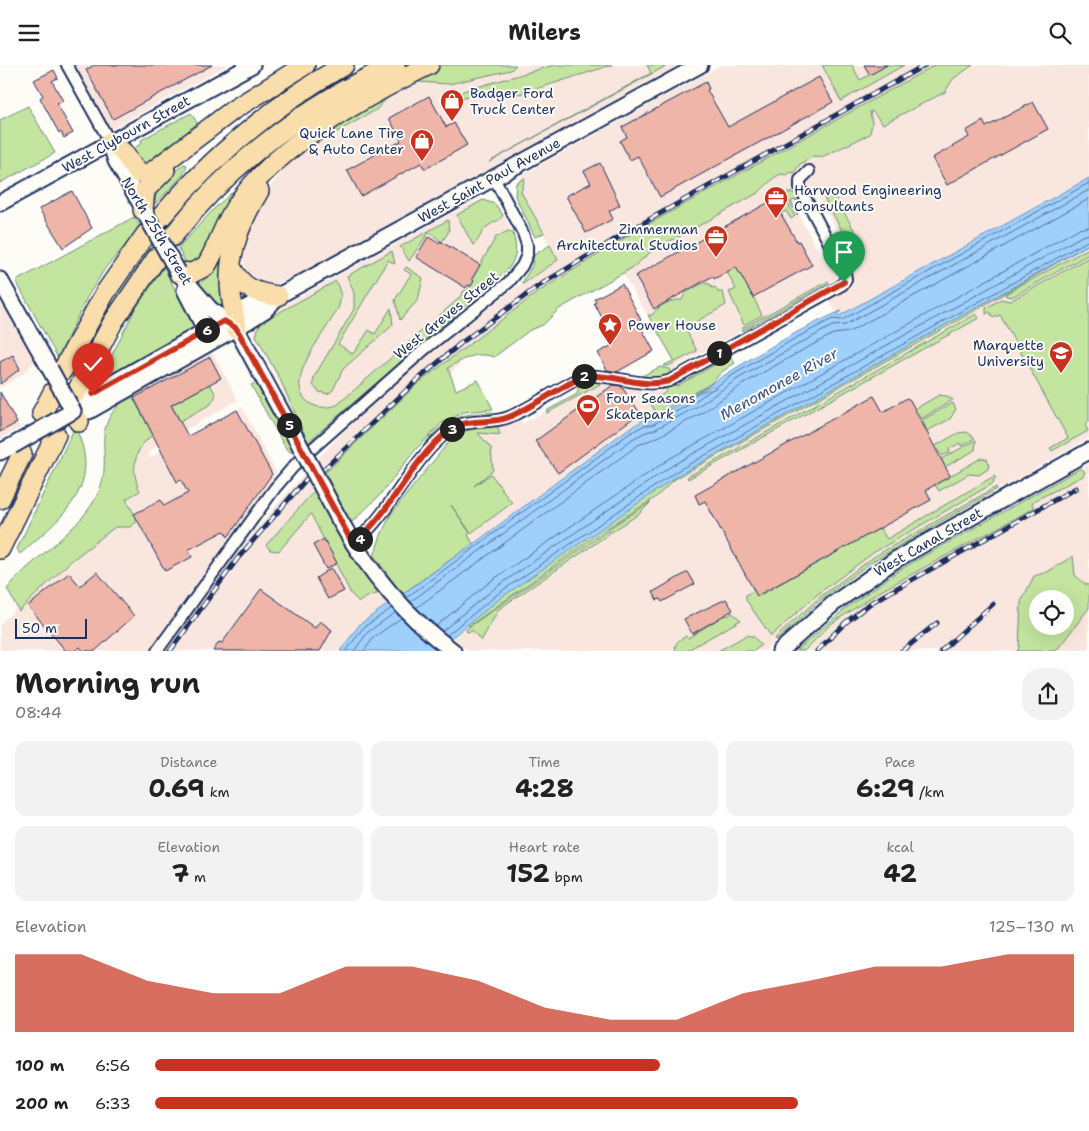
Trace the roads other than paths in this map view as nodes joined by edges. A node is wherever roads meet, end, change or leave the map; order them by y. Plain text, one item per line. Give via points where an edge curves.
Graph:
1 (67, 65) edge
2 (252, 65) edge
3 (305, 65) edge
4 (344, 65) edge
5 (395, 65) edge
6 (429, 65) edge
7 (700, 65) edge
8 (110, 142) junction
9 (298, 145) junction
10 (184, 149) junction
11 (809, 171) dead end
12 (494, 178) junction
13 (0, 203) edge
14 (150, 214) junction
15 (146, 234) dead end
16 (172, 237) dead end
17 (158, 256) dead end
18 (231, 267) junction
19 (178, 272) junction
20 (0, 280) edge
21 (278, 296) junction
22 (232, 321) junction
23 (206, 331) junction
24 (56, 370) junction
25 (52, 392) dead end
26 (81, 406) junction
27 (42, 413) dead end
28 (56, 435) dead end
29 (312, 449) dead end
30 (12, 451) edge
31 (1089, 451) edge
32 (299, 460) dead end
33 (0, 499) edge
34 (353, 544) junction
35 (0, 549) edge
36 (157, 651) edge
37 (453, 651) edge
38 (780, 651) edge

1 - 8 street, North 25th Street
2 - 8 street, West Clybourn Street
3 - 10 highway via 233,110
4 - 14 highway via 257,123
5 - 16 highway via 329,100 285,129 215,190
6 - 9 highway via 368,96
7 - 12 street, West Saint Paul Avenue
8 - 10 highway via 143,175 155,171
8 - 13 street, West Clybourn Street
8 - 14 street, North 25th Street via 116,161
9 - 18 highway via 272,173 255,198 237,239
9 - 19 highway via 262,175 239,201 206,266 192,273
10 - 14 highway via 145,190
11 - 34 street via 800,180 801,193 844,271 844,282 669,381 648,383 584,376 509,417 465,423 451,430
12 - 21 street, West Saint Paul Avenue
12 - 29 street, West Greves Street via 527,245 522,265 508,282 425,349
14 - 19 street, North 25th Street, bridge
15 - 24 highway
17 - 26 highway via 113,323
18 - 21 highway via 241,283 252,291
18 - 22 highway
19 - 22 street, North 25th Street via 196,295
19 - 23 street
20 - 24 street
21 - 22 street, West Saint Paul Avenue via 265,310
22 - 23 street, West Saint Paul Avenue
22 - 26 street, West Saint Paul Avenue via 89,411
22 - 34 street, North 25th Street, bridge
23 - 26 street, West Saint Paul Avenue
24 - 26 street, bridge
25 - 27 highway
26 - 30 street, West Saint Paul Avenue, bridge
28 - 35 highway
30 - 33 highway
31 - 38 street, West Canal Street via 889,563 833,604
32 - 36 street via 275,487
34 - 37 street, North 25th Street via 381,583 419,624

